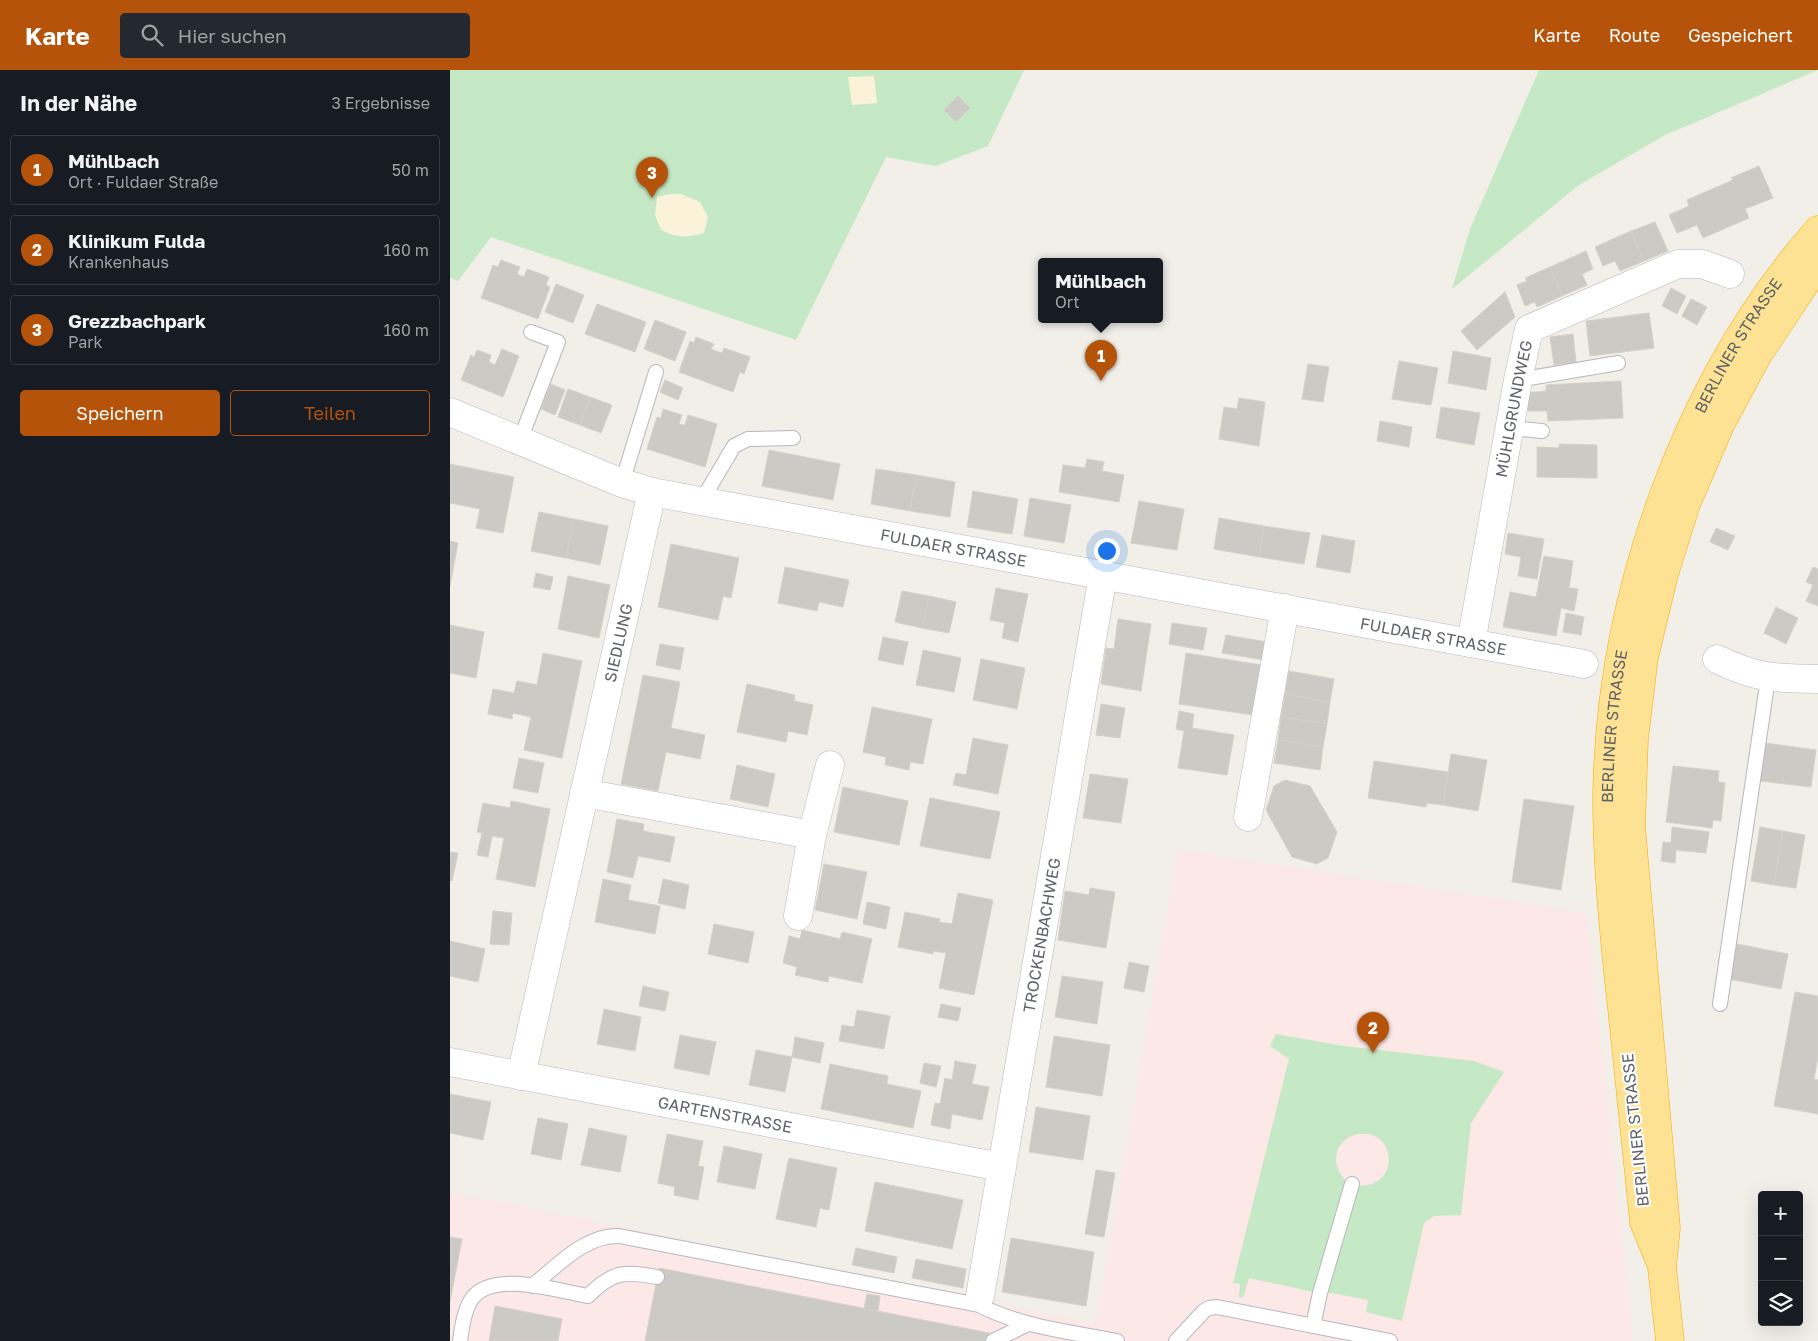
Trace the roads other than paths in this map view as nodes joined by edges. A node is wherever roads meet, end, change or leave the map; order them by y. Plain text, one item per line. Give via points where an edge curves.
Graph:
1 (1818, 230) edge
2 (1818, 264) edge
3 (1730, 274) dead end
4 (531, 332) dead end
5 (1618, 363) dead end
6 (656, 372) dead end
7 (1518, 380) junction
8 (450, 412) edge
9 (1510, 428) junction
10 (1542, 431) dead end
11 (793, 438) dead end
12 (520, 440) junction
13 (622, 483) junction
14 (652, 492) junction
15 (702, 500) junction
16 (1103, 575) junction
17 (1285, 608) junction
18 (1471, 643) junction
19 (1717, 659) dead end
20 (1584, 664) dead end
21 (1768, 678) junction
22 (1818, 679) edge
23 (830, 765) dead end
24 (584, 793) junction
25 (1248, 817) dead end
26 (812, 835) junction
27 (798, 916) dead end
28 (1720, 1004) dead end
29 (450, 1062) edge
30 (522, 1076) junction
31 (1001, 1167) junction
32 (1352, 1184) dead end
33 (1662, 1267) junction
34 (657, 1277) dead end
35 (532, 1286) junction
36 (980, 1301) junction
37 (1028, 1324) junction
38 (1313, 1326) junction
39 (460, 1341) edge
40 (993, 1341) edge
41 (1117, 1341) edge
42 (1176, 1341) edge
43 (1390, 1341) edge
44 (1670, 1341) edge

1 - 33 highway, BERLINER STRASSE via 1774,287 1733,349 1690,432 1645,550 1618,673 1609,753 1612,907 1644,1222
2 - 33 highway, BERLINER STRASSE via 1758,356 1720,424 1686,504 1664,574 1644,657 1634,739 1631,826 1666,1228
3 - 7 street, MÜHLGRUNDWEG via 1702,264 1678,264 1530,329
4 - 12 lane via 558,342
5 - 7 lane
6 - 13 lane
7 - 9 street, MÜHLGRUNDWEG
8 - 12 street, FULDAER STRASSE
9 - 10 lane
9 - 18 street, MÜHLGRUNDWEG
11 - 15 lane via 748,439 734,446
12 - 13 street, FULDAER STRASSE
13 - 14 street, FULDAER STRASSE
14 - 15 street, FULDAER STRASSE
14 - 24 street, SIEDLUNG
15 - 16 street, FULDAER STRASSE
16 - 17 street, FULDAER STRASSE
16 - 31 street, TROCKENBACHWEG
17 - 18 street, FULDAER STRASSE
17 - 25 street
18 - 20 street, FULDAER STRASSE
19 - 21 street via 1743,672
21 - 22 street
21 - 28 lane
23 - 26 street
24 - 26 street
24 - 30 street, SIEDLUNG
26 - 27 street
29 - 30 street, GARTENSTRASSE
30 - 31 street, GARTENSTRASSE
31 - 36 street, TROCKENBACHWEG
32 - 38 lane
33 - 44 highway, BERLINER STRASSE
34 - 35 lane via 621,1273 604,1281 588,1296
35 - 36 lane via 585,1246 610,1236
35 - 39 lane via 494,1284 476,1294 466,1313
36 - 37 lane via 996,1314
37 - 40 lane
37 - 41 lane
38 - 42 lane via 1217,1307 1209,1308
38 - 43 lane

